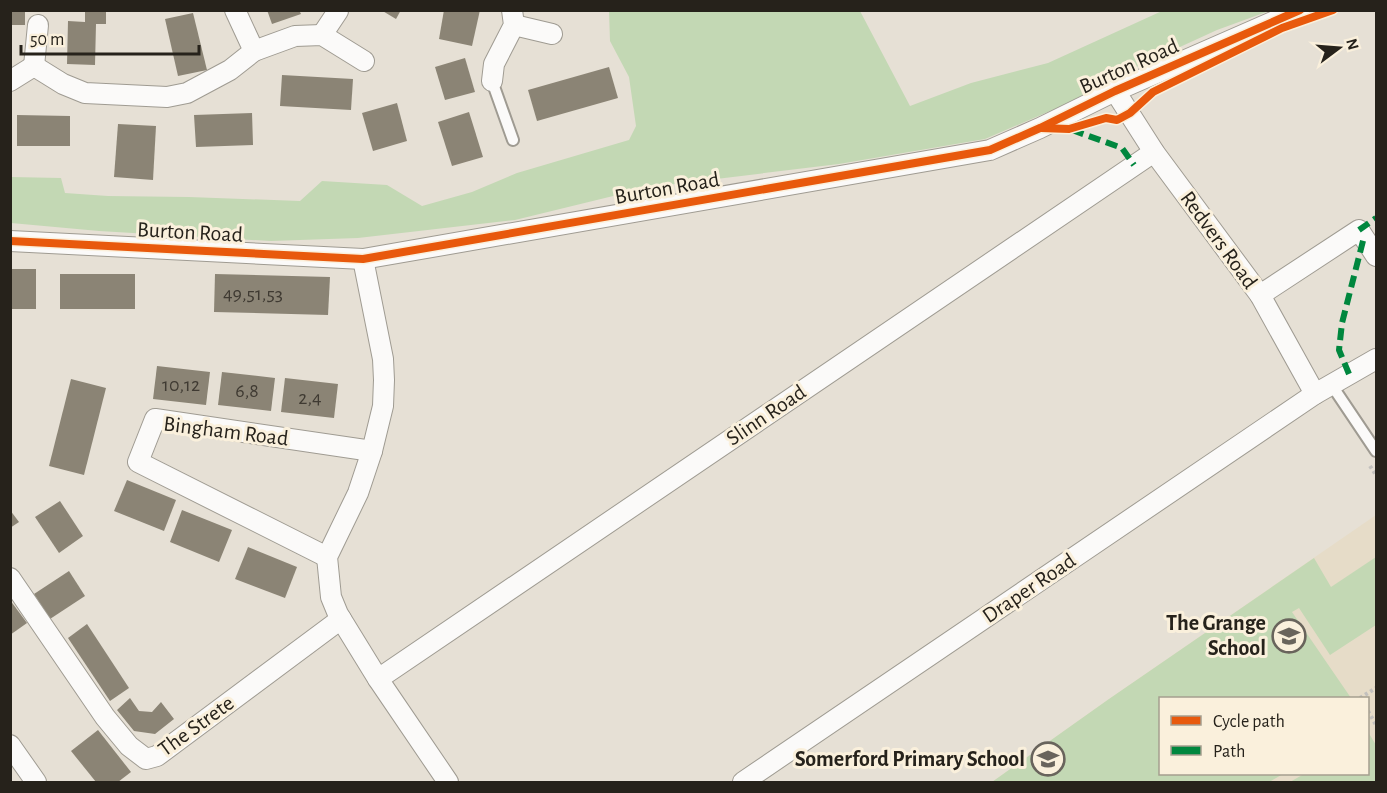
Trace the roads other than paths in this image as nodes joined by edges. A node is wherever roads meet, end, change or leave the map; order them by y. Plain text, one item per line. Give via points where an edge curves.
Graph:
1 (235, 10) edge
2 (1300, 10) edge
3 (339, 11) edge
4 (513, 18) edge
5 (38, 25) dead end
6 (552, 34) dead end
7 (322, 35) junction
8 (254, 51) junction
9 (364, 61) dead end
10 (34, 66) junction
11 (10, 81) edge
12 (492, 81) joint
13 (1115, 91) junction
14 (513, 140) dead end
15 (1154, 152) junction
16 (10, 242) edge
17 (1377, 256) edge
18 (363, 259) junction
19 (1260, 295) junction
20 (1377, 359) edge
21 (1323, 389) junction
22 (372, 452) junction
23 (1377, 452) edge
24 (327, 557) junction
25 (10, 578) edge
26 (341, 619) junction
27 (378, 679) junction
28 (10, 745) edge
29 (36, 783) edge
30 (448, 783) edge
31 (743, 783) edge

1 - 8 street
2 - 13 street, Burton Road
3 - 7 street
4 - 6 street
4 - 12 street via 494,64
5 - 10 street
7 - 8 street via 295,36
7 - 9 street
8 - 10 street via 186,93 167,97 85,93
10 - 11 street
12 - 14 lane
13 - 15 street, Redvers Road
13 - 18 street, Burton Road via 990,150
15 - 19 street, Redvers Road
15 - 27 street, Slinn Road
16 - 18 street, Burton Road
17 - 19 street via 1359,231
18 - 22 street via 383,359 383,406
19 - 21 street, Redvers Road
20 - 21 street, Draper Road
21 - 23 lane
21 - 31 street, Draper Road
22 - 24 street
22 - 24 street, Bingham Road via 155,419 138,462
24 - 26 street via 332,597
25 - 26 street, The Strete via 105,717 129,746 146,759 157,756
26 - 27 street
27 - 30 street
28 - 29 street

